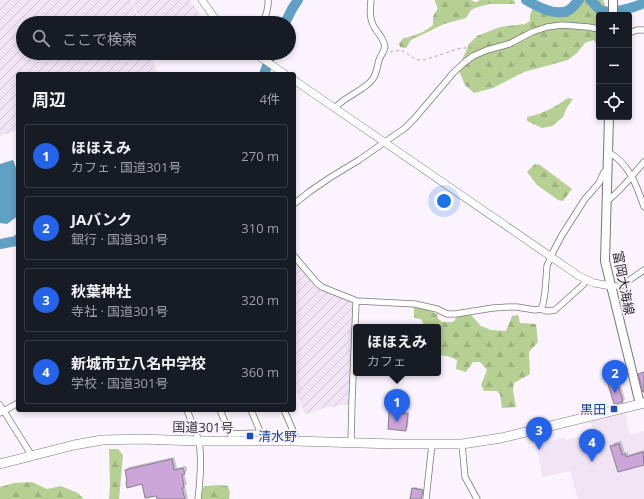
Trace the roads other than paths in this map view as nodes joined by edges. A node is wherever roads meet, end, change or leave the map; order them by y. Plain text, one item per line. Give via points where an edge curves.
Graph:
1 (202, 0) edge
2 (268, 0) edge
3 (371, 0) edge
4 (213, 16) edge
5 (266, 16) edge
6 (596, 28) edge
7 (644, 30) edge
8 (632, 32) edge
9 (264, 60) edge
10 (282, 72) edge
11 (296, 81) edge
12 (335, 108) junction
13 (609, 120) edge
14 (384, 142) junction
15 (608, 152) junction
16 (644, 162) edge
17 (608, 169) junction
18 (632, 176) junction
19 (606, 201) junction
20 (296, 202) edge
21 (644, 207) edge
22 (551, 257) junction
23 (296, 258) edge
24 (644, 270) edge
25 (586, 280) junction
26 (611, 286) junction
27 (357, 301) junction
28 (541, 309) junction
29 (355, 324) edge
30 (353, 371) edge
31 (16, 403) edge
32 (642, 403) edge
33 (0, 405) edge
34 (2, 412) edge
35 (188, 412) edge
36 (221, 412) edge
37 (252, 412) edge
38 (285, 412) edge
39 (198, 441) junction
40 (296, 441) junction
41 (351, 443) junction
42 (432, 444) junction
43 (462, 444) junction
44 (32, 456) junction
45 (0, 464) edge
46 (198, 499) edge
47 (426, 499) edge
48 (477, 499) edge

1 - 4 street
2 - 5 street
3 - 12 street via 372,23 385,43 377,72 372,80
6 - 14 street via 547,27 473,56 454,72 405,128
7 - 8 street
9 - 10 street
11 - 12 street
12 - 14 street
13 - 15 main road, 富岡大海線
14 - 20 street
14 - 22 street
15 - 17 main road, 富岡大海線
15 - 18 street via 628,169
16 - 18 street
17 - 19 main road, 富岡大海線
17 - 22 street via 585,199
18 - 19 street via 610,200
18 - 21 street
19 - 26 main road, 富岡大海線 via 605,261
22 - 25 street
22 - 28 street via 547,266
23 - 27 street via 322,287
24 - 26 street via 621,286
25 - 26 street
25 - 28 street via 555,310 549,312
26 - 32 main road, 富岡大海線
27 - 28 street via 415,304 447,314 508,307
27 - 29 street
30 - 41 street
31 - 34 street
32 - 43 highway, 国道301号 via 501,438
33 - 34 street
34 - 44 street
35 - 39 street
36 - 37 street via 230,434 259,433
38 - 40 street
39 - 40 highway, 国道301号
39 - 44 highway, 国道301号 via 102,440
39 - 46 street
40 - 41 highway, 国道301号
41 - 42 highway, 国道301号
42 - 43 highway, 国道301号
42 - 47 street
43 - 48 street via 465,477
44 - 45 highway, 国道301号

